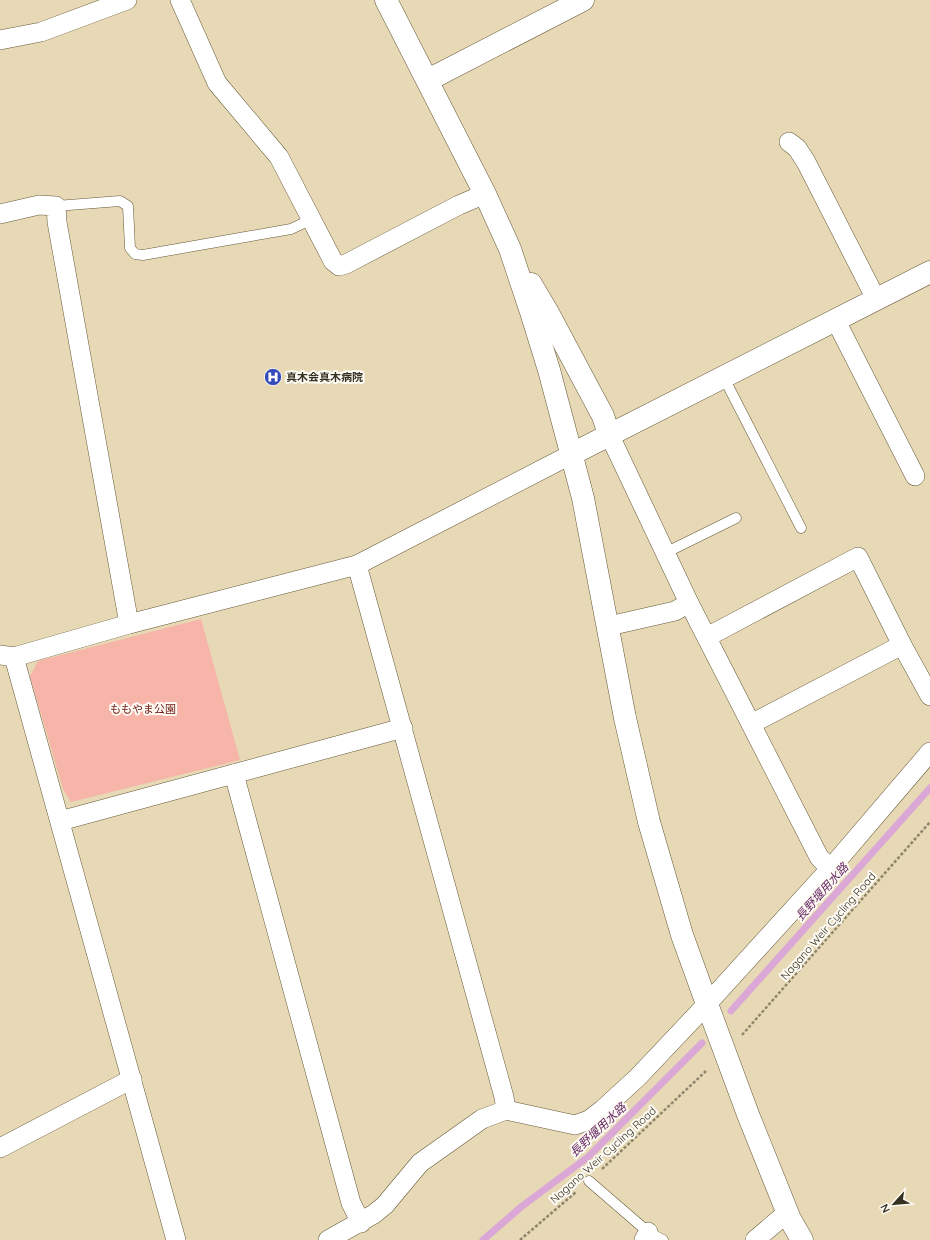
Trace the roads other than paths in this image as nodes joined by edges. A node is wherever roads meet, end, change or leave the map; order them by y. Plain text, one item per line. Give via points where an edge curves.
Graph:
1 (127, 0) edge
2 (180, 0) edge
3 (386, 0) edge
4 (583, 0) edge
5 (0, 40) edge
6 (428, 80) junction
7 (788, 142) dead end
8 (485, 194) junction
9 (56, 206) junction
10 (0, 214) edge
11 (310, 220) junction
12 (510, 249) junction
13 (930, 272) edge
14 (876, 299) junction
15 (835, 319) junction
16 (723, 376) junction
17 (609, 434) junction
18 (572, 454) junction
19 (915, 476) dead end
20 (736, 518) dead end
21 (801, 528) dead end
22 (665, 553) junction
23 (357, 565) junction
24 (689, 603) junction
25 (129, 624) junction
26 (608, 626) junction
27 (706, 637) junction
28 (902, 645) junction
29 (7, 656) edge
30 (930, 696) edge
31 (751, 724) junction
32 (403, 728) junction
33 (930, 752) edge
34 (234, 774) junction
35 (60, 821) junction
36 (830, 869) junction
37 (707, 1004) junction
38 (132, 1079) junction
39 (506, 1110) junction
40 (0, 1148) edge
41 (589, 1181) road end
42 (788, 1212) junction
43 (361, 1223) junction
44 (652, 1237) edge
45 (176, 1240) edge
46 (328, 1240) edge
47 (755, 1240) edge
48 (802, 1240) edge

1 - 5 street via 41,32
2 - 11 street via 217,83 280,157
3 - 6 street
4 - 6 street
6 - 8 street
7 - 14 street via 797,148 806,162
8 - 11 street via 339,266 333,261
8 - 12 street
9 - 10 street via 39,204
9 - 11 lane via 120,201 128,206 130,248 135,254 143,255 291,229
9 - 25 street via 58,230
12 - 17 street via 547,311 603,416
12 - 18 street via 549,370
13 - 14 street
14 - 15 street
15 - 16 street
15 - 19 street
16 - 17 street
16 - 21 lane
17 - 18 street
17 - 22 street
18 - 23 street
18 - 26 street
20 - 22 lane
22 - 24 street
23 - 25 street
23 - 32 street
24 - 26 street via 675,611
24 - 27 street
25 - 29 street
26 - 37 street via 626,725 649,822 682,935
27 - 28 street via 858,557
27 - 31 street
28 - 30 street
28 - 31 street
29 - 35 street
31 - 36 street via 819,856
32 - 34 street
32 - 39 street
33 - 36 street
34 - 35 street
34 - 43 street via 351,1203
35 - 38 street
36 - 37 street
37 - 39 street via 638,1077 589,1120 575,1125 564,1124
37 - 42 street
38 - 40 street
38 - 45 street
39 - 43 street via 482,1119 420,1163 385,1205
41 - 44 lane
42 - 47 street
42 - 48 street
43 - 46 street

